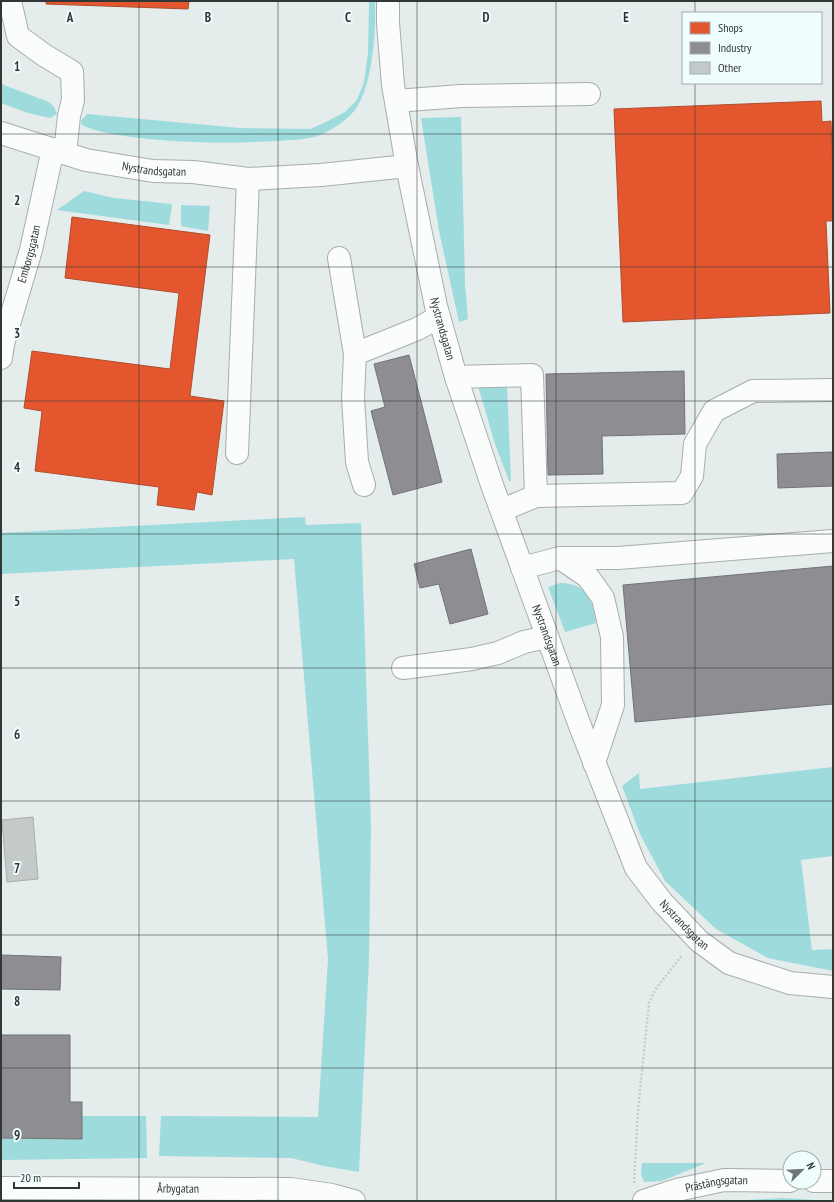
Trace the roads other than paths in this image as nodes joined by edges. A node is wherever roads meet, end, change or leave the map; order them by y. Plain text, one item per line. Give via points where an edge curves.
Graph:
1 (10, 1) edge
2 (388, 1) edge
3 (589, 94) dead end
4 (396, 101) junction
5 (1, 132) edge
6 (59, 151) junction
7 (407, 166) junction
8 (248, 179) junction
9 (339, 258) dead end
10 (439, 317) junction
11 (356, 354) junction
12 (1, 358) edge
13 (456, 377) junction
14 (833, 390) edge
15 (238, 452) dead end
16 (364, 485) dead end
17 (536, 496) junction
18 (502, 510) junction
19 (833, 541) edge
20 (560, 558) junction
21 (522, 568) junction
22 (548, 637) junction
23 (402, 668) dead end
24 (594, 763) junction
25 (833, 987) edge
26 (782, 1181) edge
27 (822, 1181) edge
28 (833, 1181) edge
29 (1, 1188) edge
30 (640, 1193) edge
31 (354, 1201) edge

1 - 6 street, Emborgsgatan via 18,36 72,72 73,100
2 - 4 street, Nystrandsgatan
3 - 4 street via 461,96
4 - 7 street, Nystrandsgatan
5 - 6 street, Nystrandsgatan
6 - 8 street, Nystrandsgatan via 86,160 153,171 193,172
6 - 12 street, Emborgsgatan
7 - 8 street, Nystrandsgatan
7 - 10 street, Nystrandsgatan
8 - 15 street
9 - 11 street
10 - 11 street
10 - 13 street, Nystrandsgatan
11 - 16 street via 353,398 357,455
13 - 17 street via 532,375
13 - 18 street, Nystrandsgatan
14 - 17 street via 754,391 714,411 695,444 692,476 682,493
17 - 18 street
18 - 21 street, Nystrandsgatan
19 - 20 street via 618,558
20 - 21 street
20 - 24 street via 588,577 603,598 612,637 613,705
21 - 22 street, Nystrandsgatan
22 - 23 street via 472,659
22 - 24 street, Nystrandsgatan
24 - 25 street, Nystrandsgatan via 636,868 662,902 699,941 729,963 790,983
26 - 30 street, Prästängsgatan via 724,1180 677,1190
27 - 28 street
29 - 31 street, Årbygatan via 291,1190 332,1195

